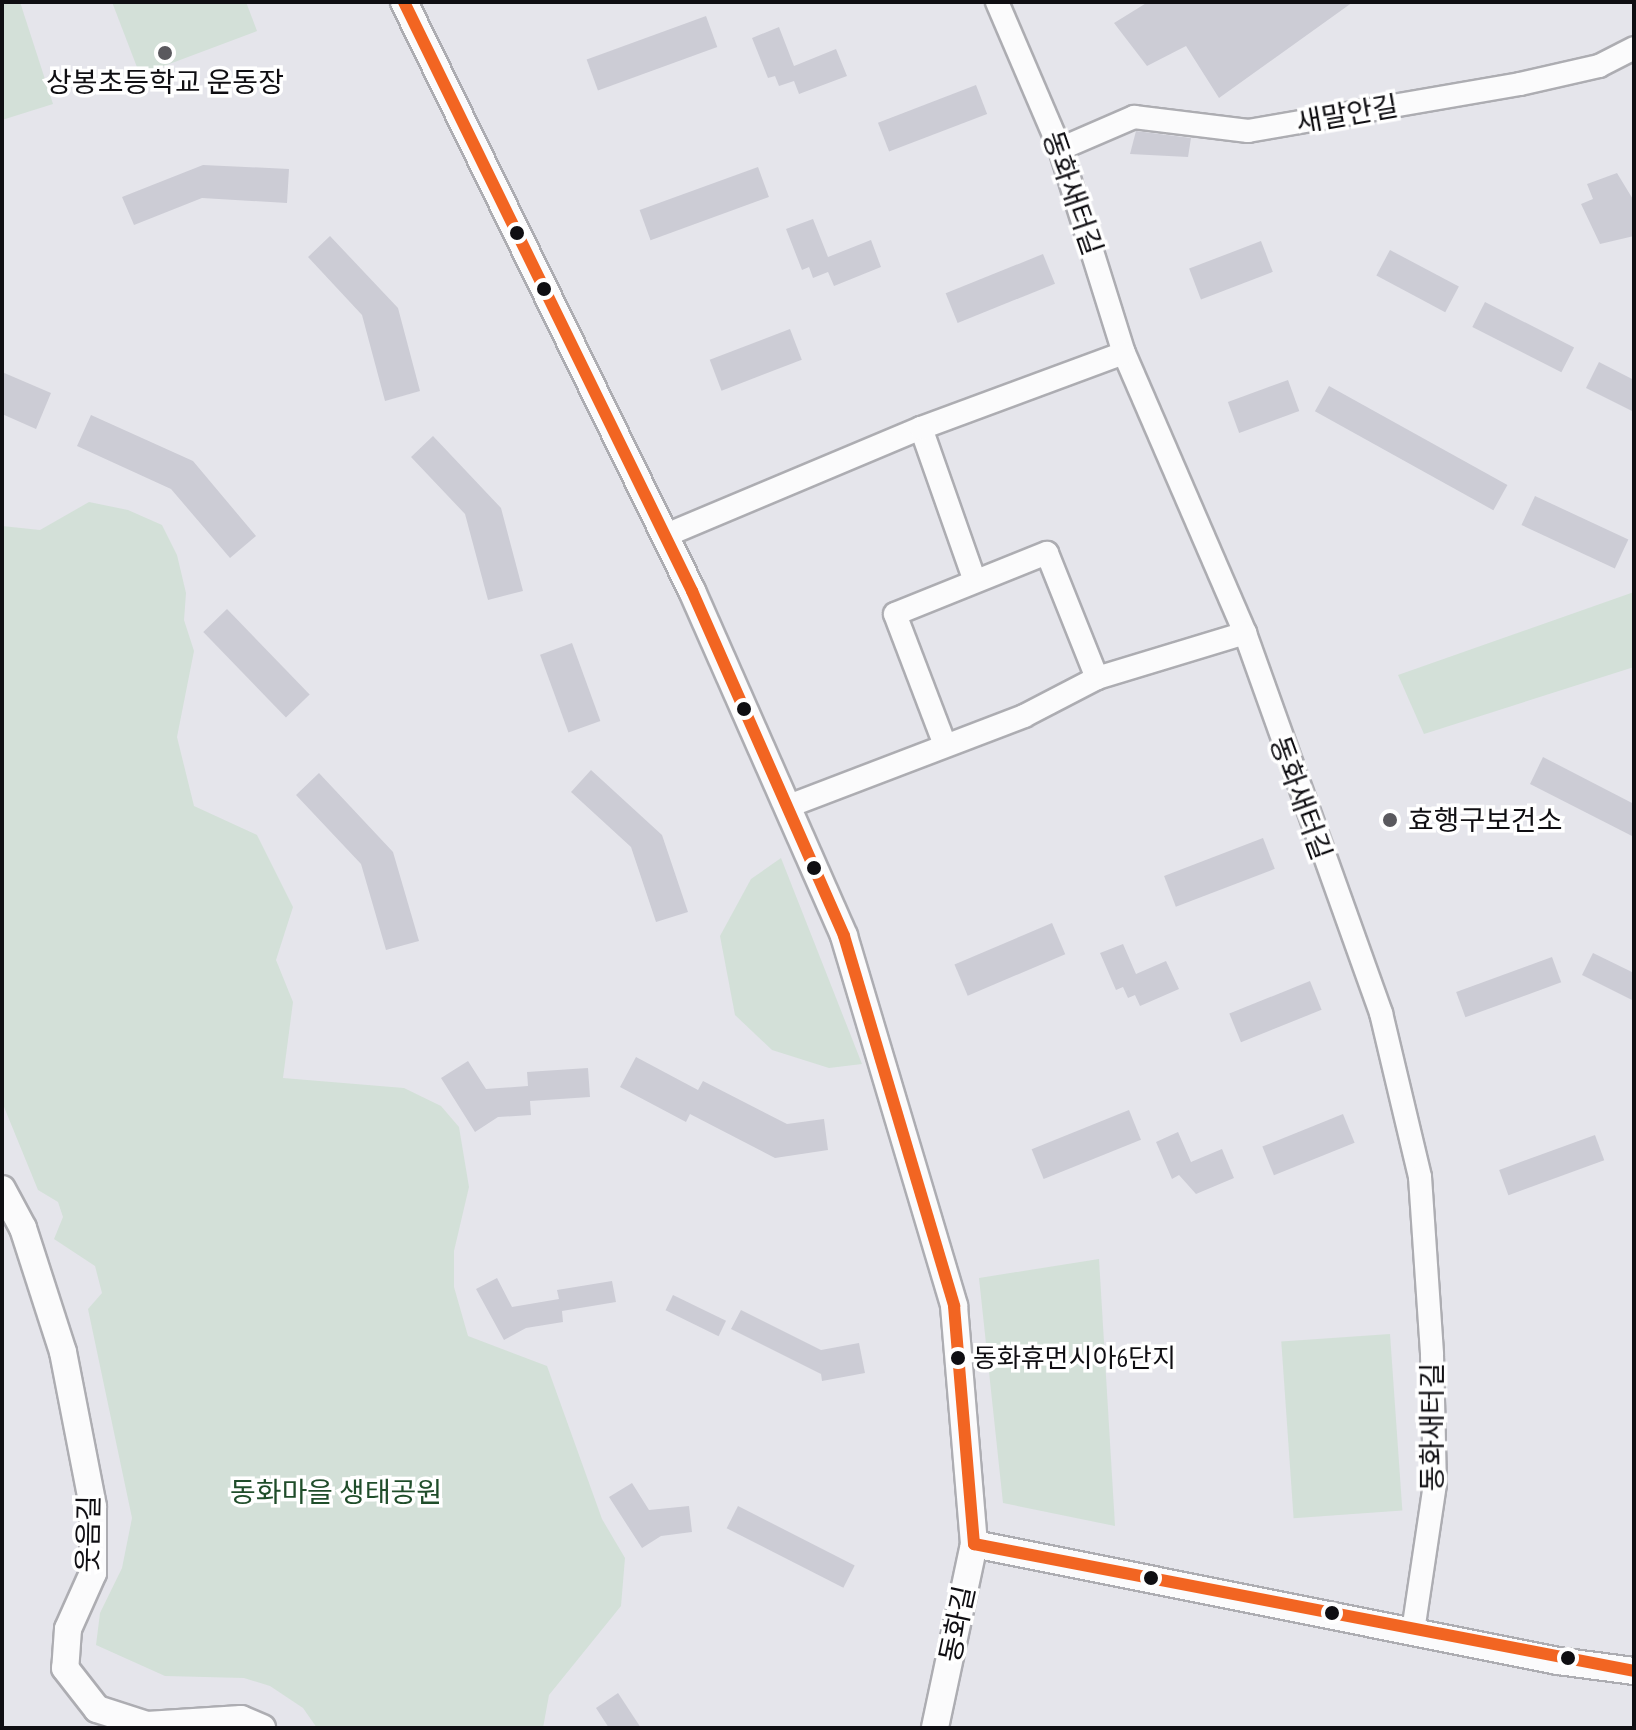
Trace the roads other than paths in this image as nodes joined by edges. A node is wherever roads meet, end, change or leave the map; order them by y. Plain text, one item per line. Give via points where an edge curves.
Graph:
1 (404, 2) edge
2 (997, 2) edge
3 (1634, 48) edge
4 (1060, 149) junction
5 (1124, 353) junction
6 (921, 428) junction
7 (664, 536) junction
8 (975, 581) junction
9 (1245, 633) junction
10 (1097, 678) junction
11 (945, 745) junction
12 (786, 807) junction
13 (2, 1189) edge
14 (974, 1544) junction
15 (1413, 1631) junction
16 (1634, 1671) edge
17 (262, 1728) edge
18 (935, 1728) edge

1 - 7 street, 동화길
2 - 4 street, 동화새터길
3 - 4 street, 새말안길 via 1599,66 1520,84 1248,131 1134,117
4 - 5 street, 동화새터길
5 - 6 street
5 - 9 street, 동화새터길
6 - 7 street
6 - 8 street
7 - 12 street, 동화길
8 - 10 street via 1047,553
8 - 11 street via 895,614
9 - 10 street
9 - 15 street, 동화새터길 via 1381,1013 1420,1177 1435,1484
10 - 11 street via 1024,716
11 - 12 street
12 - 14 street, 동화길 via 844,936 954,1306
13 - 17 street, 웃음길 via 23,1228 63,1352 93,1507 93,1573 68,1629 65,1668 97,1709 147,1725 241,1719
14 - 15 street
14 - 18 street, 동화길
15 - 16 street

